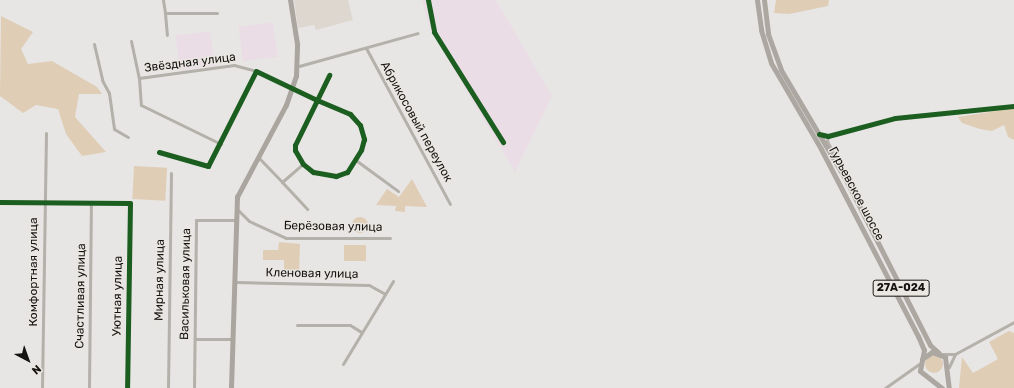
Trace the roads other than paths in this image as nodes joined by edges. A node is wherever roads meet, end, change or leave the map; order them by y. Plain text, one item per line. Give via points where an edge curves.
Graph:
1 (163, 0) edge
2 (290, 0) edge
3 (428, 0) edge
4 (758, 0) edge
5 (764, 0) edge
6 (165, 13) junction
7 (217, 13) dead end
8 (418, 33) dead end
9 (167, 35) dead end
10 (131, 40) dead end
11 (94, 44) dead end
12 (366, 48) junction
13 (299, 66) junction
14 (256, 71) junction
15 (329, 75) dead end
16 (139, 78) junction
17 (292, 88) junction
18 (317, 100) junction
19 (1014, 106) edge
20 (46, 133) dead end
21 (819, 134) junction
22 (828, 136) junction
23 (128, 138) dead end
24 (503, 142) dead end
25 (221, 144) junction
26 (159, 152) dead end
27 (259, 158) junction
28 (357, 161) junction
29 (303, 164) junction
30 (840, 169) junction
31 (171, 173) dead end
32 (282, 182) junction
33 (398, 191) dead end
34 (0, 202) edge
35 (43, 204) junction
36 (91, 204) junction
37 (450, 204) dead end
38 (236, 208) junction
39 (307, 209) dead end
40 (236, 220) junction
41 (390, 238) dead end
42 (393, 281) dead end
43 (236, 282) junction
44 (385, 294) junction
45 (1014, 322) edge
46 (297, 325) dead end
47 (362, 332) junction
48 (195, 339) junction
49 (233, 339) junction
50 (941, 353) junction
51 (955, 354) junction
52 (920, 362) junction
53 (343, 364) dead end
54 (948, 369) junction
55 (922, 373) junction
56 (910, 374) junction
57 (932, 380) junction
58 (42, 388) edge
59 (89, 388) edge
60 (127, 388) edge
61 (168, 388) edge
62 (194, 388) edge
63 (231, 388) edge
64 (885, 388) edge
65 (942, 388) edge
66 (949, 388) edge

1 - 6 street
2 - 13 street
3 - 24 street via 434,32
4 - 52 main road, Гурьевское шоссе / 27А-024 via 761,30 771,63 821,149 918,336 924,350
5 - 21 main road, Гурьевское шоссе / 27А-024 via 776,60
6 - 7 street
6 - 9 street
8 - 12 street
10 - 16 street, Звёздная улица
11 - 23 street via 102,80 109,93 114,129
12 - 13 street
12 - 37 street, Абрикосовый переулок
13 - 17 street
14 - 16 street, Звёздная улица via 234,64
14 - 17 street, Звёздная улица
14 - 25 street
15 - 18 street
16 - 25 street via 141,105
17 - 18 street, Звёздная улица
17 - 27 street
18 - 28 street via 350,114 360,125 364,138
18 - 29 street via 295,145
19 - 22 street via 895,118
20 - 35 street, Комфортная улица
21 - 22 street
21 - 30 main road, Гурьевское шоссе / 27А-024
22 - 30 street
25 - 26 street via 211,163 204,167
27 - 32 street
27 - 38 street via 237,197
28 - 29 street via 347,172 336,176 314,172
28 - 33 street
29 - 32 street
30 - 50 main road, Гурьевское шоссе / 27А-024 via 927,339
31 - 61 street, Мирная улица
32 - 39 street
34 - 35 street
35 - 36 street
35 - 58 street, Комфортная улица
36 - 59 street, Счастливая улица
36 - 60 street, Уютная улица via 130,203
38 - 40 street
38 - 41 street, Берёзовая улица via 249,221 286,238
40 - 43 street
40 - 48 street, Васильковая улица via 196,220
42 - 44 street
43 - 44 street, Кленовая улица via 369,285
43 - 49 street
44 - 47 street
45 - 51 street
46 - 47 street via 350,325
47 - 53 street
48 - 49 street
48 - 62 street, Васильковая улица
49 - 63 street
50 - 51 street
50 - 52 main road via 928,353
50 - 54 main road
51 - 54 street
52 - 55 main road, Гурьевское шоссе / 27А-024
52 - 56 street
54 - 57 main road
54 - 66 main road
55 - 56 street
55 - 57 main road
56 - 64 street
57 - 65 main road

